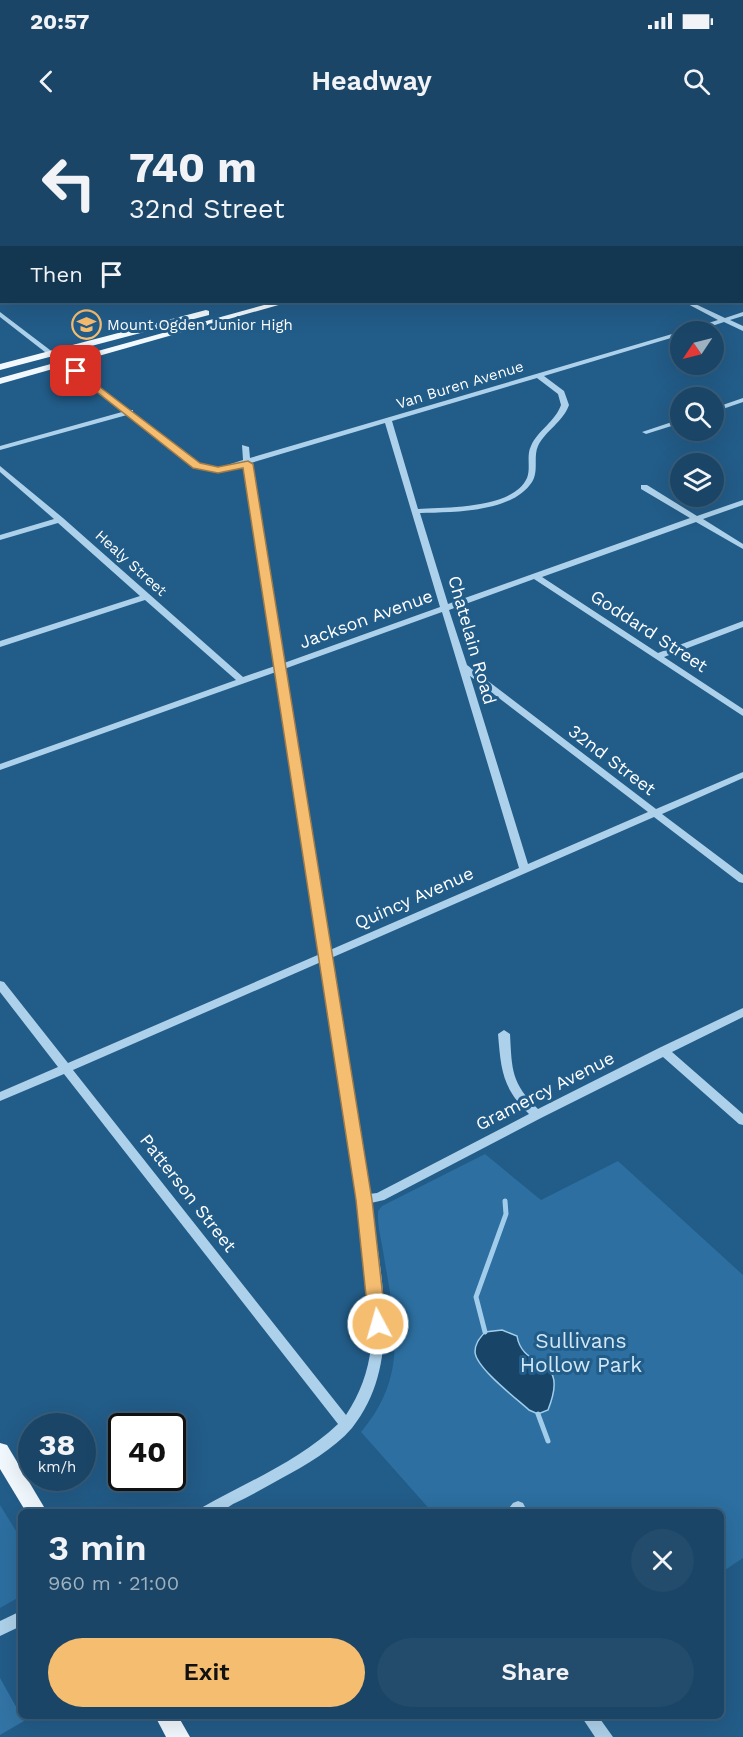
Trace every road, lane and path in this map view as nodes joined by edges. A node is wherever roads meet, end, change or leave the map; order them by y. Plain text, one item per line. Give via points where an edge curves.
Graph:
1 (246, 303) edge
2 (280, 303) edge
3 (689, 303) edge
4 (0, 314) edge
5 (743, 314) edge
6 (725, 320) junction
7 (722, 321) edge
8 (743, 329) edge
9 (670, 336) edge
10 (52, 353) junction
11 (66, 364) junction
12 (0, 367) edge
13 (538, 375) junction
14 (0, 381) edge
15 (743, 400) edge
16 (724, 407) edge
17 (130, 412) junction
18 (388, 421) junction
19 (670, 424) edge
20 (646, 432) dead end
21 (245, 447) dead end
22 (0, 448) edge
23 (248, 464) junction
24 (0, 468) edge
25 (644, 487) dead end
26 (743, 502) edge
27 (417, 511) junction
28 (696, 519) junction
29 (60, 520) junction
30 (0, 538) edge
31 (743, 547) edge
32 (535, 576) junction
33 (145, 597) junction
34 (446, 608) junction
35 (743, 624) edge
36 (0, 644) edge
37 (659, 656) junction
38 (461, 666) junction
39 (279, 668) junction
40 (242, 681) junction
41 (743, 713) edge
42 (0, 767) edge
43 (743, 775) edge
44 (656, 814) junction
45 (524, 869) junction
46 (743, 880) edge
47 (325, 957) junction
48 (0, 985) edge
49 (743, 1012) edge
50 (504, 1034) dead end
51 (663, 1050) junction
52 (66, 1069) junction
53 (0, 1097) edge
54 (537, 1115) junction
55 (743, 1121) edge
56 (364, 1200) junction
57 (346, 1425) junction
58 (0, 1451) edge
59 (35, 1509) edge
60 (211, 1509) edge
61 (18, 1620) edge
62 (0, 1629) edge
63 (168, 1719) edge
64 (591, 1719) edge
65 (179, 1737) edge
66 (605, 1737) edge

1 - 10 main road
2 - 11 main road
3 - 6 street
4 - 10 street
5 - 6 street
6 - 7 street
6 - 8 street
9 - 13 street, Van Buren Avenue
10 - 11 street
10 - 12 main road
11 - 14 main road
11 - 17 street
13 - 18 street, Van Buren Avenue
13 - 27 street via 561,393 565,405 559,418 534,446 533,471 525,486 487,504
15 - 16 street
17 - 22 street
17 - 23 street via 202,468 218,470
18 - 23 street, Van Buren Avenue
18 - 27 street, Chatelain Road
19 - 20 street
21 - 23 street
23 - 39 street
24 - 29 street, Healy Street
25 - 28 street
26 - 28 street, Jackson Avenue
27 - 34 street, Chatelain Road
28 - 31 street
28 - 32 street, Jackson Avenue
29 - 30 street
29 - 33 street, Healy Street
32 - 34 street, Jackson Avenue
32 - 37 street, Goddard Street
33 - 36 street
33 - 40 street, Healy Street
34 - 38 street, Chatelain Road
34 - 39 street, Jackson Avenue
35 - 37 street
37 - 41 street, Goddard Street
38 - 44 street, 32nd Street
38 - 45 street, Chatelain Road
39 - 40 street, Jackson Avenue
39 - 47 street
40 - 42 street, Jackson Avenue
43 - 44 street, Quincy Avenue
44 - 45 street, Quincy Avenue
44 - 46 street, 32nd Street
45 - 47 street, Quincy Avenue
47 - 52 street, Quincy Avenue
47 - 56 street
48 - 52 street, Patterson Street
49 - 51 street, Gramercy Avenue
50 - 54 street via 507,1078 519,1098
51 - 54 street, Gramercy Avenue
51 - 55 street
52 - 53 street, Quincy Avenue
52 - 57 street, Patterson Street
54 - 56 street, Gramercy Avenue via 380,1197
56 - 57 street via 378,1352 362,1402
57 - 60 street via 310,1452
58 - 59 main road
61 - 62 street
63 - 65 main road
64 - 66 street

